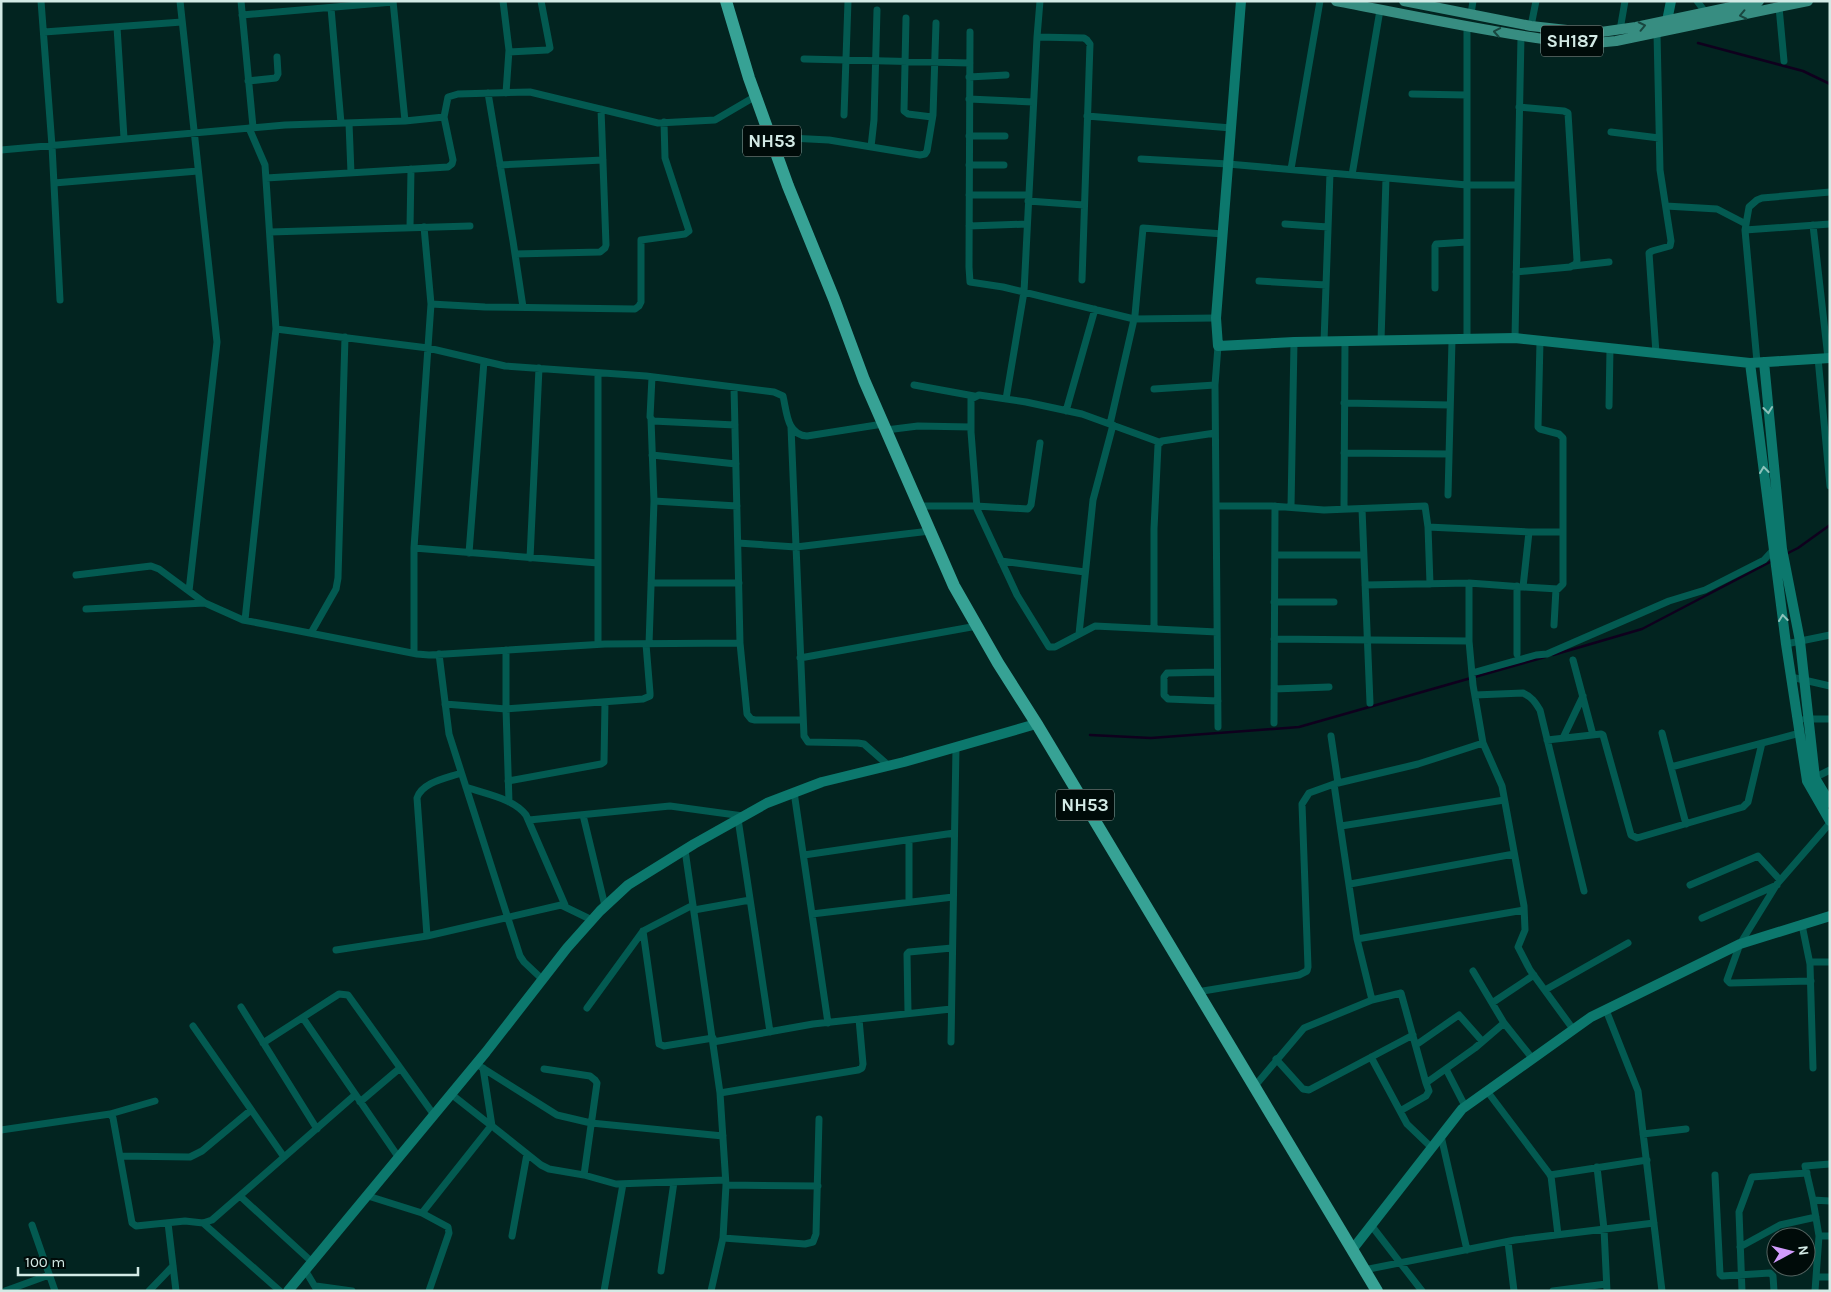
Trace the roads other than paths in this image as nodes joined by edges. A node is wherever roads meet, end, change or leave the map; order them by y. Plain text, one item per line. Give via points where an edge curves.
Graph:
1 (42, 1) edge
2 (180, 1) edge
3 (241, 1) edge
4 (502, 1) edge
5 (541, 1) edge
6 (726, 1) edge
7 (848, 1) edge
8 (1040, 1) edge
9 (1241, 1) edge
10 (1320, 1) edge
11 (1336, 1) edge
12 (1404, 1) edge
13 (1474, 1) edge
14 (1536, 1) edge
15 (1625, 1) edge
16 (1671, 1) edge
17 (1697, 1) edge
18 (1759, 1) edge
19 (1808, 1) edge
20 (393, 2) edge
21 (1778, 7) junction
22 (331, 8) junction
23 (878, 10) dead end
24 (1380, 10) junction
25 (1706, 13) junction
26 (1471, 14) junction
27 (242, 15) junction
28 (906, 18) dead end
29 (1667, 21) junction
30 (182, 22) junction
31 (936, 23) dead end
32 (1466, 26) junction
33 (1531, 26) junction
34 (117, 27) junction
35 (1620, 30) junction
36 (44, 32) junction
37 (970, 32) dead end
38 (1657, 33) junction
39 (1520, 36) junction
40 (1037, 37) junction
41 (509, 52) junction
42 (277, 57) dead end
43 (804, 59) dead end
44 (846, 60) junction
45 (876, 60) junction
46 (906, 61) junction
47 (935, 62) junction
48 (970, 62) junction
49 (1784, 62) dead end
50 (1006, 75) dead end
51 (970, 77) junction
52 (248, 82) junction
53 (488, 93) junction
54 (506, 93) junction
55 (1412, 94) dead end
56 (1467, 95) junction
57 (756, 96) junction
58 (969, 99) junction
59 (1033, 102) junction
60 (1519, 107) junction
61 (601, 109) junction
62 (844, 115) dead end
63 (1087, 116) junction
64 (444, 117) junction
65 (932, 117) junction
66 (405, 121) junction
67 (664, 122) junction
68 (345, 123) junction
69 (251, 128) junction
70 (1231, 128) junction
71 (194, 132) junction
72 (1611, 132) dead end
73 (969, 136) junction
74 (1005, 136) dead end
75 (770, 137) junction
76 (124, 138) junction
77 (1659, 138) junction
78 (52, 146) junction
79 (871, 147) junction
80 (1, 150) edge
81 (1141, 159) dead end
82 (603, 160) junction
83 (969, 164) junction
84 (1228, 164) junction
85 (500, 165) junction
86 (1004, 165) dead end
87 (410, 169) junction
88 (1291, 169) junction
89 (198, 171) junction
90 (350, 173) junction
91 (1330, 173) junction
92 (1352, 175) junction
93 (266, 178) junction
94 (1386, 178) junction
95 (54, 183) junction
96 (1467, 185) junction
97 (1518, 186) junction
98 (1830, 192) edge
99 (969, 195) junction
100 (1029, 198) junction
101 (1084, 205) junction
102 (1666, 206) junction
103 (1027, 224) junction
104 (1285, 224) dead end
105 (1830, 224) edge
106 (1813, 225) junction
107 (470, 226) dead end
108 (969, 226) junction
109 (424, 227) junction
110 (1328, 227) junction
111 (1745, 227) junction
112 (410, 228) junction
113 (270, 232) junction
114 (1223, 234) junction
115 (1467, 242) junction
116 (515, 254) junction
117 (1609, 262) dead end
118 (1573, 266) junction
119 (1516, 272) junction
120 (1082, 280) dead end
121 (1259, 281) dead end
122 (1326, 286) junction
123 (1435, 288) dead end
124 (1024, 289) junction
125 (1821, 292) junction
126 (1830, 292) edge
127 (60, 300) dead end
128 (431, 304) junction
129 (522, 307) junction
130 (1095, 309) junction
131 (1134, 317) junction
132 (1216, 323) junction
133 (276, 330) junction
134 (1324, 336) junction
135 (346, 337) junction
136 (1514, 338) junction
137 (1467, 339) junction
138 (1452, 340) junction
139 (1345, 341) junction
140 (1381, 341) junction
141 (1540, 341) junction
142 (1294, 342) junction
143 (1217, 343) junction
144 (428, 348) junction
145 (1610, 348) junction
146 (1656, 353) junction
147 (1825, 358) edge
148 (484, 361) junction
149 (1757, 362) junction
150 (539, 368) junction
151 (598, 373) junction
152 (652, 377) junction
153 (1214, 385) junction
154 (914, 386) dead end
155 (734, 387) junction
156 (1154, 389) dead end
157 (974, 396) junction
158 (1006, 399) junction
159 (1344, 403) junction
160 (1450, 405) junction
161 (1609, 406) dead end
162 (1066, 411) junction
163 (651, 419) junction
164 (735, 425) junction
165 (1111, 425) junction
166 (791, 427) junction
167 (884, 427) junction
168 (971, 427) junction
169 (1215, 433) junction
170 (1159, 442) junction
171 (1040, 443) dead end
172 (1344, 453) junction
173 (1449, 454) junction
174 (652, 455) junction
175 (736, 464) junction
176 (1830, 486) edge
177 (1448, 495) dead end
178 (654, 502) junction
179 (737, 506) junction
180 (919, 506) junction
181 (976, 506) junction
182 (1216, 506) junction
183 (1275, 506) junction
184 (1292, 507) junction
185 (1344, 509) junction
186 (1362, 509) junction
187 (1428, 527) junction
188 (930, 531) junction
189 (1529, 532) junction
190 (1563, 532) junction
191 (738, 543) junction
192 (796, 547) junction
193 (414, 548) junction
194 (1777, 551) junction
195 (469, 553) junction
196 (1275, 555) junction
197 (1364, 555) junction
198 (530, 558) junction
199 (1001, 561) junction
200 (598, 563) junction
201 (1781, 569) junction
202 (1085, 572) junction
203 (76, 575) dead end
204 (651, 582) junction
205 (739, 583) junction
206 (1468, 583) junction
207 (1430, 584) junction
208 (1365, 585) junction
209 (1520, 587) junction
210 (1556, 589) junction
211 (189, 591) junction
212 (1274, 602) junction
213 (1334, 602) dead end
214 (205, 603) junction
215 (86, 609) dead end
216 (245, 620) junction
217 (1554, 625) dead end
218 (977, 626) junction
219 (1154, 629) junction
220 (1217, 632) junction
221 (311, 633) junction
222 (1079, 634) junction
223 (1830, 635) edge
224 (1274, 639) junction
225 (1368, 640) junction
226 (1800, 641) junction
227 (1469, 642) junction
228 (740, 643) junction
229 (598, 644) junction
230 (647, 644) junction
231 (1786, 644) junction
232 (506, 650) junction
233 (414, 654) junction
234 (439, 654) junction
235 (1517, 654) dead end
236 (800, 658) junction
237 (1573, 660) dead end
238 (1217, 672) junction
239 (1472, 675) junction
240 (1791, 677) junction
241 (1804, 680) junction
242 (1830, 686) edge
243 (1329, 687) dead end
244 (1274, 689) junction
245 (1475, 695) junction
246 (1583, 696) junction
247 (605, 702) junction
248 (1218, 702) junction
249 (1370, 703) dead end
250 (445, 704) junction
251 (506, 709) junction
252 (1810, 719) junction
253 (1830, 719) edge
254 (802, 720) junction
255 (1798, 720) junction
256 (1274, 723) dead end
257 (1036, 724) junction
258 (1218, 727) dead end
259 (1662, 733) dead end
260 (1800, 733) junction
261 (1594, 735) junction
262 (1331, 736) dead end
263 (1563, 738) junction
264 (1547, 740) junction
265 (1483, 743) junction
266 (1762, 743) junction
267 (956, 747) junction
268 (1808, 750) junction
269 (889, 766) junction
270 (1671, 767) junction
271 (1830, 770) edge
272 (461, 773) junction
273 (508, 781) junction
274 (1812, 782) junction
275 (1336, 783) junction
276 (466, 788) junction
277 (794, 792) junction
278 (1820, 795) junction
279 (1504, 800) junction
280 (509, 802) junction
281 (1830, 803) edge
282 (583, 815) junction
283 (741, 817) junction
284 (529, 820) junction
285 (1830, 822) edge
286 (1686, 824) junction
287 (1340, 826) junction
288 (954, 833) junction
289 (909, 840) junction
290 (685, 850) junction
291 (1514, 854) junction
292 (804, 855) junction
293 (1779, 882) junction
294 (1350, 884) junction
295 (1690, 885) dead end
296 (1584, 891) dead end
297 (953, 896) junction
298 (750, 900) junction
299 (909, 902) junction
300 (565, 905) junction
301 (605, 906) junction
302 (694, 908) junction
303 (1524, 910) junction
304 (812, 914) junction
305 (1830, 916) edge
306 (507, 917) junction
307 (1702, 918) dead end
308 (592, 920) junction
309 (1802, 925) junction
310 (644, 931) junction
311 (427, 936) junction
312 (1357, 939) junction
313 (1628, 943) dead end
314 (1740, 944) junction
315 (952, 948) junction
316 (336, 950) dead end
317 (1810, 962) junction
318 (1830, 962) edge
319 (1473, 971) dead end
320 (1534, 974) junction
321 (542, 980) junction
322 (1811, 981) junction
323 (1545, 990) junction
324 (1196, 992) junction
325 (1372, 1000) junction
326 (1492, 1003) junction
327 (241, 1007) dead end
328 (587, 1008) dead end
329 (952, 1008) junction
330 (1606, 1010) junction
331 (908, 1014) junction
332 (303, 1018) junction
333 (858, 1019) junction
334 (828, 1023) junction
335 (1504, 1023) junction
336 (193, 1026) dead end
337 (1573, 1029) junction
338 (770, 1032) junction
339 (1413, 1035) junction
340 (713, 1040) junction
341 (1482, 1041) junction
342 (951, 1042) dead end
343 (263, 1043) junction
344 (1416, 1045) junction
345 (1371, 1057) junction
346 (1532, 1058) junction
347 (1276, 1059) junction
348 (480, 1066) junction
349 (400, 1068) junction
350 (1813, 1068) dead end
351 (544, 1069) dead end
352 (1446, 1069) junction
353 (1426, 1084) junction
354 (1254, 1087) junction
355 (1487, 1091) junction
356 (720, 1092) junction
357 (451, 1094) junction
358 (355, 1095) junction
359 (155, 1101) dead end
360 (360, 1102) junction
361 (1465, 1106) junction
362 (251, 1110) junction
363 (1400, 1110) junction
364 (110, 1114) junction
365 (434, 1115) junction
366 (819, 1119) dead end
367 (591, 1123) junction
368 (492, 1127) junction
369 (317, 1129) junction
370 (1, 1130) edge
371 (1686, 1130) dead end
372 (1643, 1134) junction
373 (723, 1136) junction
374 (1440, 1136) junction
375 (1431, 1147) junction
376 (527, 1154) junction
377 (120, 1156) junction
378 (284, 1157) junction
379 (399, 1158) junction
380 (1646, 1160) junction
381 (1830, 1164) edge
382 (1596, 1167) junction
383 (1807, 1173) junction
384 (584, 1175) junction
385 (1550, 1175) junction
386 (1716, 1175) dead end
387 (674, 1182) junction
388 (726, 1182) junction
389 (623, 1184) junction
390 (818, 1186) junction
391 (240, 1196) junction
392 (368, 1196) junction
393 (1813, 1200) junction
394 (1830, 1201) edge
395 (422, 1213) junction
396 (1816, 1217) junction
397 (168, 1223) junction
398 (203, 1223) junction
399 (1654, 1223) junction
400 (32, 1224) dead end
401 (1371, 1225) junction
402 (1604, 1230) junction
403 (1558, 1235) junction
404 (512, 1236) dead end
405 (1819, 1236) junction
406 (1830, 1236) edge
407 (722, 1238) junction
408 (1508, 1242) junction
409 (1740, 1247) junction
410 (1352, 1250) junction
411 (1467, 1250) junction
412 (1400, 1263) junction
413 (173, 1266) junction
414 (308, 1266) junction
415 (1364, 1270) junction
416 (661, 1271) dead end
417 (49, 1274) junction
418 (1742, 1276) junction
419 (1816, 1277) junction
420 (1830, 1277) edge
421 (1607, 1287) edge
422 (317, 1288) edge
423 (5, 1291) edge
424 (55, 1291) edge
425 (149, 1291) edge
426 (176, 1291) edge
427 (280, 1291) edge
428 (288, 1291) edge
429 (352, 1291) edge
430 (429, 1291) edge
431 (604, 1291) edge
432 (712, 1291) edge
433 (1376, 1291) edge
434 (1422, 1291) edge
435 (1514, 1291) edge
436 (1552, 1291) edge
437 (1662, 1291) edge
438 (1742, 1291) edge
439 (1774, 1291) edge
440 (1815, 1291) edge

1 - 36 street
2 - 30 street
3 - 27 street
4 - 41 street
5 - 41 street via 550,48
6 - 57 highway, NH53
7 - 44 street
8 - 40 street
9 - 70 street
10 - 88 street
11 - 24 main road, SH187
12 - 26 main road, SH187
13 - 26 street
14 - 33 street
15 - 35 street
16 - 29 street
17 - 25 street
18 - 25 main road, SH187
19 - 21 main road, SH187
20 - 22 street
20 - 66 street
21 -> 38 main road, SH187
21 - 49 street
22 - 27 street
22 - 68 street
23 - 45 street
24 - 32 main road, SH187
24 - 92 street
25 - 29 main road, SH187
26 - 33 main road, SH187
27 - 52 street
28 - 46 street
35 -> 29 main road, SH187
30 - 34 street
30 - 71 street
31 - 47 street
39 -> 32 main road, SH187
32 - 56 street
33 - 35 main road, SH187 via 1594,33
34 - 36 street
34 - 76 street
36 - 78 street
37 - 48 street
38 - 39 main road, SH187 via 1597,43
38 - 77 street
39 - 60 street
40 - 59 street
40 - 63 street via 1084,38 1089,42
41 - 54 street
42 - 52 street via 276,78
43 - 44 street
44 - 45 street
44 - 62 street
45 - 46 street
45 - 79 street
46 - 47 street
46 - 65 street via 904,111
47 - 48 street
47 - 65 street
48 - 51 street
50 - 51 street
51 - 58 street
52 - 69 street
53 - 54 street
53 - 64 street via 448,97
53 - 85 street
54 - 61 street via 530,92
55 - 56 street
56 - 96 street
57 - 67 street via 715,120
57 - 75 highway, NH53
58 - 59 street
58 - 73 street
59 - 100 street
60 - 97 street
60 - 118 street via 1568,113 1577,260
61 - 67 street
61 - 82 street
63 - 70 street
63 - 101 street
64 - 66 street
64 - 87 street via 452,164 448,167
65 - 79 street via 925,154
66 - 68 street
67 - 129 street via 664,152 689,231 642,240 640,306 634,309
68 - 69 street
68 - 90 street
69 - 71 street
69 - 93 street via 264,162
70 - 84 street
71 - 76 street
71 - 89 street
72 - 77 street
73 - 74 street
73 - 83 street
75 - 79 street
75 - 167 highway, NH53
76 - 78 street
77 - 102 street
78 - 80 street
78 - 95 street
81 - 84 street
82 - 85 street
82 - 116 street via 605,248 600,252
83 - 86 street
83 - 99 street
84 - 88 street
84 - 114 street
85 - 116 street
87 - 90 street
87 - 112 street
88 - 91 street
89 - 95 street
89 - 211 street via 218,342
90 - 93 street
91 - 92 street
91 - 110 street
92 - 94 street
93 - 113 street
94 - 96 street
94 - 140 street
95 - 127 street
96 - 97 street
96 - 115 street
97 - 119 street
98 - 111 street via 1757,200 1750,208
99 - 100 street
99 - 108 street
100 - 101 street
100 - 103 street
101 - 120 street
102 - 111 street via 1717,209
102 - 146 street via 1671,244 1649,253
103 - 108 street
103 - 124 street
104 - 110 street
105 - 106 street
106 - 111 street
106 - 125 street
107 - 109 street
108 - 124 street via 968,267 972,283
109 - 112 street
109 - 128 street
110 - 122 street
111 - 149 street
112 - 113 street
113 - 133 street
114 - 131 street via 1143,228
114 - 132 street
115 - 123 street via 1436,244
115 - 137 street
116 - 129 street
117 - 118 street
118 - 119 street
119 - 136 street
121 - 122 street
122 - 134 street
124 - 130 street
124 - 158 street
125 - 126 street
125 - 147 street
128 - 129 street
128 - 144 street
130 - 131 street
130 - 162 street
131 - 132 street
131 - 165 street
132 - 143 street
133 - 135 street
133 - 216 street
134 - 139 street
134 - 142 street
135 - 144 street
135 - 221 street via 338,578 336,589
136 - 137 street
136 - 141 street
137 - 138 street
138 - 140 street
138 - 160 street
139 - 140 street
139 - 159 street
141 - 145 street
141 - 190 street via 1537,424 1563,438
142 - 143 street
142 - 184 street
143 - 153 street
144 - 148 street
144 - 193 street
145 - 146 street
145 - 161 street
146 - 149 street
147 - 149 street
147 - 176 street
148 - 150 street
148 - 195 street
149 - 194 street
150 - 151 street
150 - 198 street
151 - 152 street
151 - 200 street
152 - 155 street
152 - 163 street
153 - 156 street
153 - 169 street
154 - 157 street
155 - 164 street
155 - 166 street via 779,393 783,396
157 - 158 street
157 - 168 street via 971,399
158 - 162 street
159 - 160 street
159 - 172 street
160 - 173 street
162 - 165 street
163 - 164 street
163 - 174 street
164 - 175 street
165 - 170 street
165 - 202 street via 1094,494
166 - 167 street via 799,435 807,436
166 - 192 street
167 - 168 street
167 - 180 highway, NH53
168 - 181 street
169 - 170 street
169 - 182 street
170 - 219 street via 1154,529
171 - 181 street via 1030,508
172 - 173 street
172 - 185 street
173 - 177 street
174 - 175 street
174 - 178 street
175 - 179 street
178 - 179 street
178 - 204 street
179 - 191 street
180 - 181 street
180 - 188 highway, NH53
181 - 199 street
182 - 183 street
182 - 220 street
183 - 184 street
183 - 196 street
184 - 185 street
185 - 186 street
186 - 187 street via 1425,506
186 - 197 street
187 - 189 street
187 - 207 street
188 - 192 street
188 - 218 highway, NH53 via 954,586
189 - 190 street
189 - 209 street
190 - 210 street via 1563,584
191 - 192 street
191 - 205 street
192 - 236 street
193 - 195 street
193 - 233 street
194 - 201 street
194 - 239 street via 1705,590 1669,600 1547,654
195 - 198 street
196 - 197 street
196 - 212 street
197 - 208 street
198 - 200 street
199 - 202 street
199 - 222 street via 1016,595 1046,645 1053,648
200 - 229 street
201 - 226 street
231 -> 201 street
202 - 222 street
203 - 211 street via 151,566
204 - 205 street
204 - 230 street
205 - 228 street
206 - 207 street
206 - 209 street
206 - 227 street
207 - 208 street
208 - 225 street
209 - 210 street
209 - 235 street
210 - 217 street
211 - 214 street
212 - 213 street
212 - 224 street
214 - 215 street
214 - 216 street
216 - 221 street
218 - 236 street
218 - 257 highway, NH53
219 - 220 street
219 - 222 street via 1094,626
220 - 238 street
221 - 233 street
223 - 226 street
224 - 225 street
224 - 244 street
225 - 227 street
225 - 249 street
226 - 231 street
226 - 241 street
227 - 239 street
228 - 230 street
228 - 254 street via 749,717 755,720
229 - 230 street
229 - 232 street
230 - 247 street via 650,696
231 - 240 street
232 - 234 street
232 - 251 street
233 - 234 street
234 - 250 street
236 - 254 street
237 - 246 street
238 - 248 street
238 - 248 street via 1167,673 1164,695 1168,699
239 - 245 street
240 - 241 street
240 - 255 street
241 - 242 street
241 - 252 street
243 - 244 street
244 - 256 street
245 - 264 street via 1517,692 1529,696 1540,710
245 - 265 street
246 - 261 street
246 - 263 street
247 - 251 street
247 - 273 street via 604,762
248 - 258 street
250 - 251 street
250 - 272 street via 449,734
251 - 273 street
252 - 253 street
252 - 255 street
252 - 268 street
254 - 269 street via 808,742 864,744
255 - 260 street
257 - 267 street
257 - 324 highway, NH53
259 - 270 street
260 - 266 street
260 - 268 street
261 - 263 street
261 - 286 street via 1600,734 1605,738 1631,835 1638,838
262 - 275 street
263 - 264 street
264 - 296 street
265 - 275 street via 1418,764
265 - 279 street
266 - 270 street
266 - 286 street via 1746,804
267 - 269 street
267 - 288 street
268 - 274 street
269 - 277 street
270 - 286 street
271 - 274 street
272 - 276 street
272 - 311 street via 430,784 419,792 417,798
273 - 280 street
274 - 278 street
275 - 287 street
275 - 324 street via 1309,793 1302,804 1307,971
276 - 280 street
276 - 306 street
277 - 283 street
277 - 292 street
278 - 281 street
278 - 285 street
279 - 287 street
279 - 291 street
280 - 284 street via 523,810
282 - 283 street via 670,806
282 - 284 street
282 - 301 street
283 - 290 street
283 - 298 street
284 - 300 street
285 - 293 street
287 - 294 street
288 - 289 street
288 - 297 street
289 - 292 street
289 - 299 street
290 - 301 street via 628,885
290 - 302 street
291 - 294 street
291 - 303 street
292 - 304 street
293 - 295 street via 1758,856
293 - 307 street
293 - 314 street
294 - 312 street
297 - 299 street
297 - 315 street
298 - 302 street
298 - 338 street
299 - 304 street
300 - 306 street
300 - 308 street
301 - 308 street
302 - 310 street
302 - 340 street
303 - 312 street
303 - 320 street via 1525,932 1518,947
304 - 334 street
305 - 309 street
306 - 311 street
306 - 321 street via 522,959
308 - 321 street
309 - 314 street
309 - 317 street
310 - 328 street
310 - 340 street via 659,1044
311 - 316 street
312 - 325 street
313 - 323 street
314 - 322 street via 1728,983
314 - 330 street
315 - 329 street
315 - 331 street via 907,954
317 - 318 street
317 - 322 street
319 - 326 street
320 - 323 street
320 - 326 street
321 - 348 street
322 - 350 street
323 - 337 street
324 - 354 highway, NH53
325 - 339 street via 1401,993
325 - 347 street via 1304,1028
326 - 335 street
327 - 343 street
329 - 331 street
329 - 342 street
330 - 337 street
330 - 372 street via 1638,1091
331 - 333 street
332 - 343 street
332 - 349 street via 339,994 348,995
332 - 358 street
333 - 334 street
333 - 356 street via 862,1068
334 - 338 street
335 - 341 street
335 - 346 street
336 - 362 street
337 - 346 street
338 - 340 street
339 - 344 street
339 - 345 street
340 - 356 street
341 - 344 street via 1459,1015
341 - 352 street
343 - 369 street
344 - 353 street
345 - 347 street via 1306,1090
345 - 363 street
346 - 355 street
347 - 354 street
348 - 357 street
348 - 367 street via 550,1112
348 - 368 street
349 - 360 street
349 - 365 street
351 - 367 street via 590,1076 595,1080
352 - 353 street
352 - 361 street
353 - 363 street via 1429,1092 1426,1096
354 - 410 highway, NH53
355 - 361 street
355 - 385 street
356 - 373 street
357 - 365 street
357 - 368 street
358 - 360 street
358 - 369 street
359 - 364 street
360 - 379 street
361 - 374 street
362 - 377 street via 202,1151 190,1157
362 - 378 street
363 - 375 street via 1409,1128
364 - 370 street
364 - 377 street
365 - 379 street
366 - 390 street
367 - 373 street
367 - 384 street
368 - 376 street
368 - 395 street
369 - 378 street
371 - 372 street
372 - 380 street
373 - 388 street
374 - 375 street
374 - 411 street
375 - 401 street
376 - 384 street via 549,1169
376 - 404 street
377 - 397 street via 132,1224
378 - 391 street
379 - 392 street
380 - 382 street
380 - 399 street
381 - 383 street via 1806,1166
382 - 385 street
382 - 402 street
383 - 393 street
383 - 409 street via 1752,1177 1739,1212
384 - 389 street
385 - 403 street
386 - 418 street via 1720,1274
387 - 388 street
387 - 389 street
387 - 416 street
388 - 390 street
388 - 407 street
389 - 431 street
390 - 407 street via 816,1234 810,1244
391 - 398 street via 212,1220
391 - 414 street
392 - 395 street
392 - 414 street
393 - 394 street
393 - 396 street
395 - 430 street via 447,1225 449,1230
396 - 405 street
396 - 409 street via 1780,1225
397 - 398 street
397 - 413 street
398 - 427 street
399 - 402 street
399 - 437 street
400 - 417 street
401 - 410 street
401 - 412 street
402 - 403 street
402 - 421 street
403 - 408 street
405 - 406 street
405 - 419 street
407 - 432 street
408 - 411 street
408 - 435 street
409 - 418 street
410 - 415 highway, NH53
411 - 412 street
412 - 415 street
412 - 434 street
413 - 425 street
413 - 426 street
414 - 422 street
414 - 428 street
415 - 433 highway, NH53
417 - 423 street
417 - 424 street
418 - 438 street
418 - 439 street via 1770,1273
419 - 420 street
419 - 440 street
421 - 436 street
422 - 429 street

